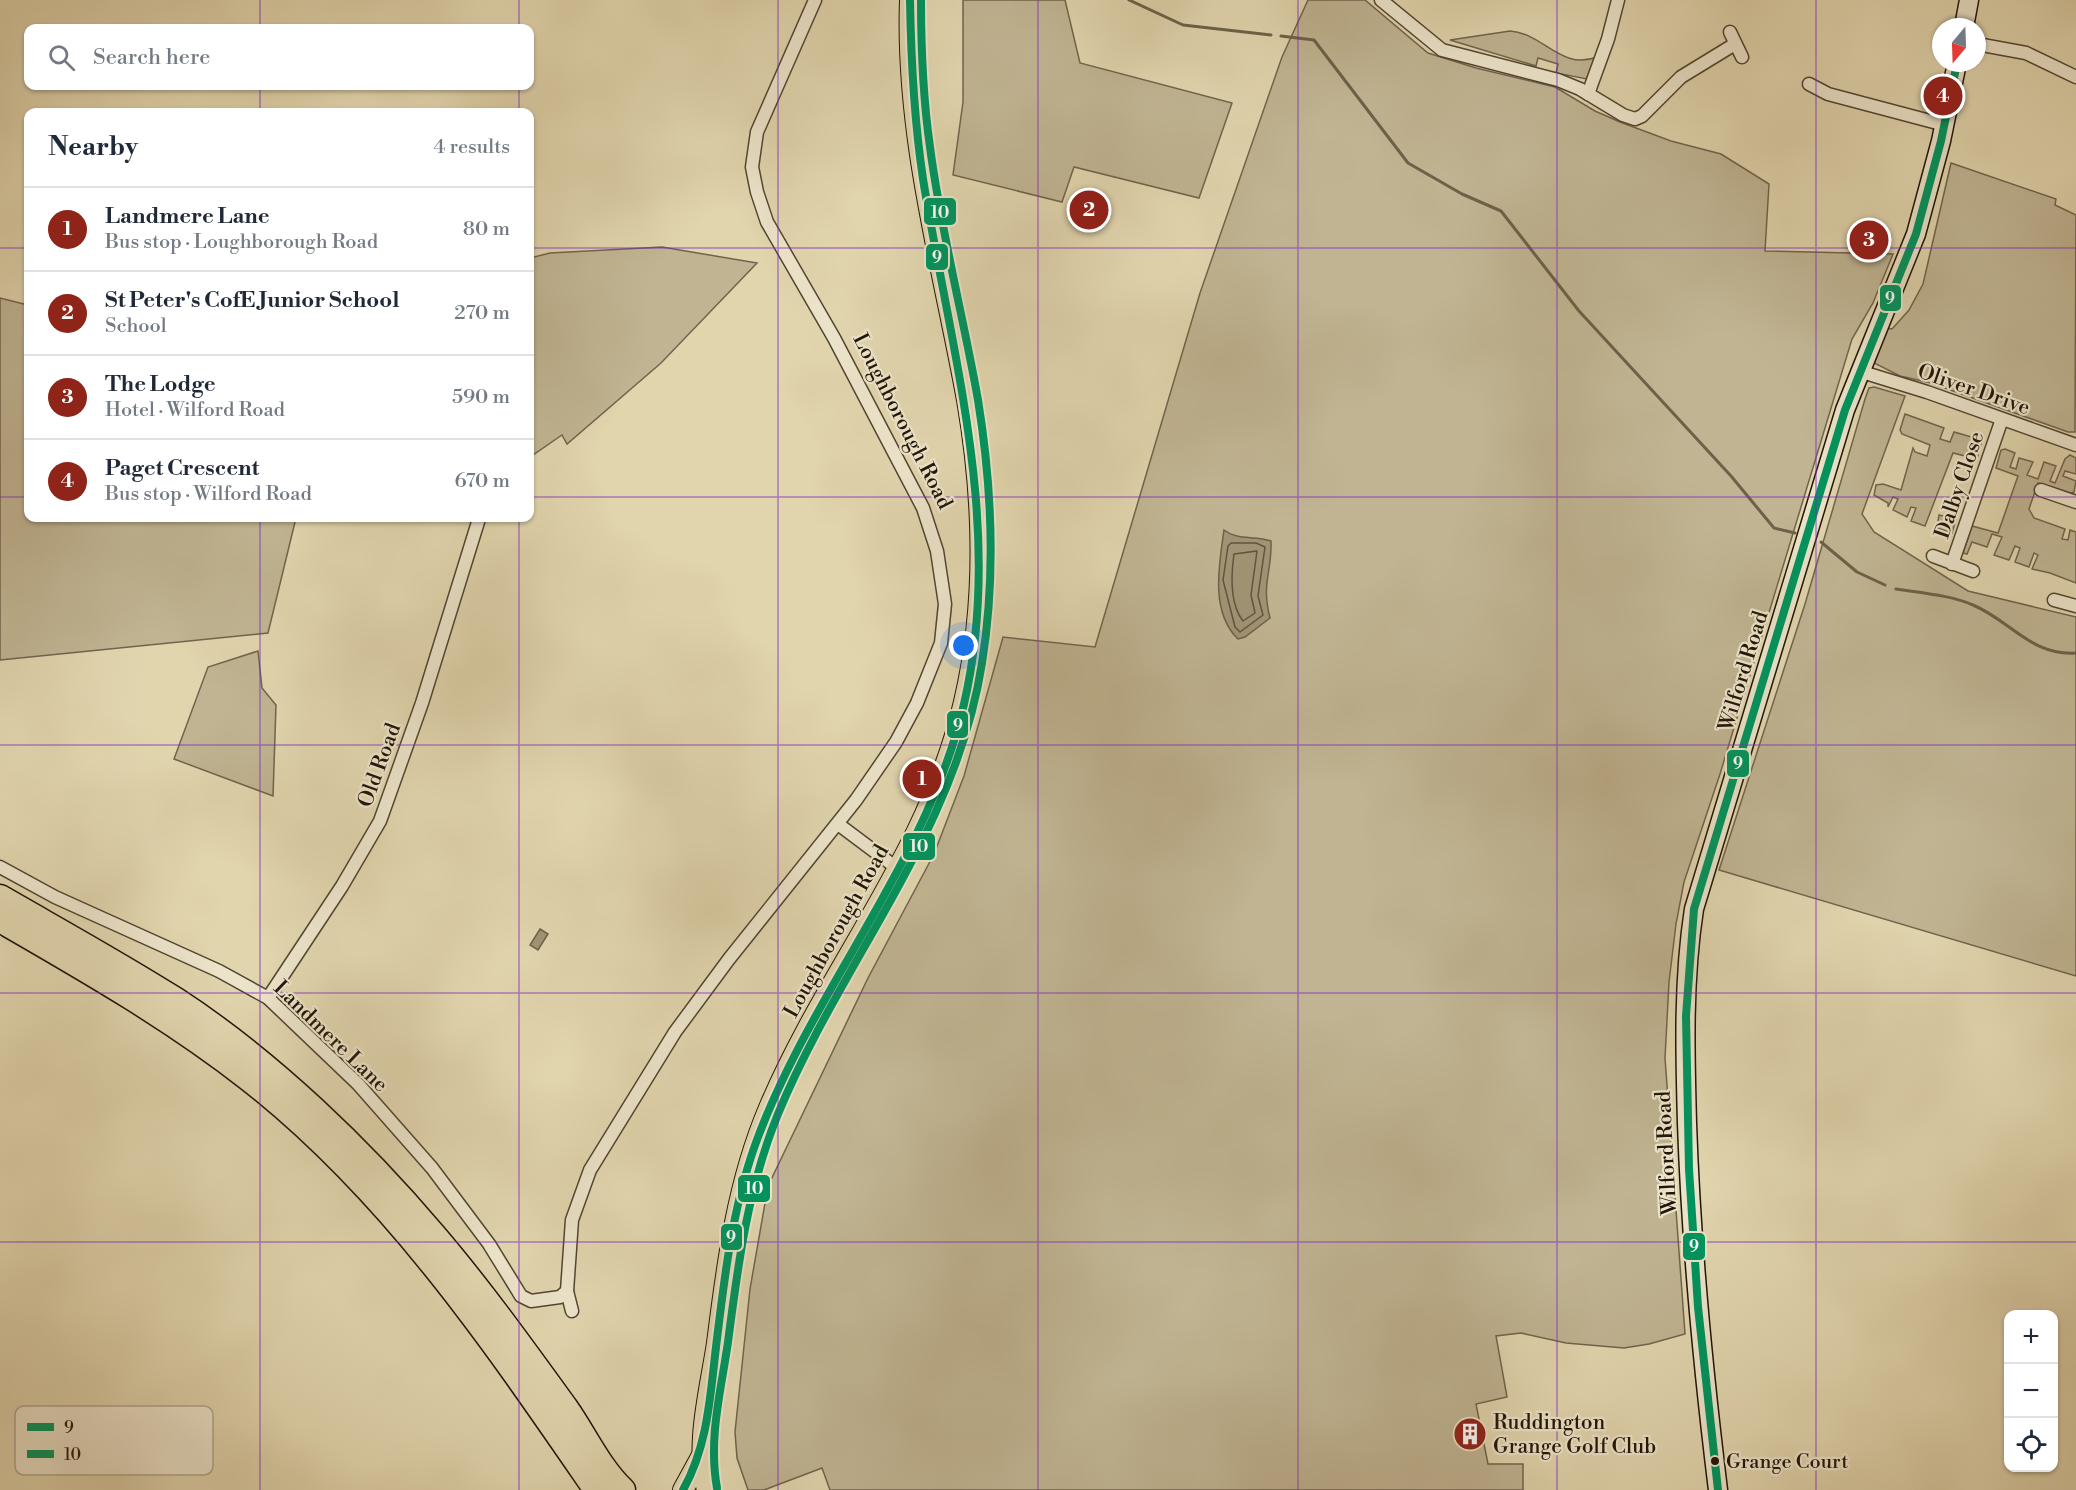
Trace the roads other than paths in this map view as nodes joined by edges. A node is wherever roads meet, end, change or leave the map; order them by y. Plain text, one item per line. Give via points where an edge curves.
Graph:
1 (815, 0) edge
2 (910, 0) edge
3 (1618, 0) edge
4 (1969, 0) edge
5 (1385, 1) edge
6 (1966, 18) edge
7 (1986, 46) edge
8 (1742, 57) dead end
9 (1955, 72) edge
10 (2076, 77) edge
11 (1809, 84) dead end
12 (1588, 94) junction
13 (1945, 125) junction
14 (1859, 371) junction
15 (2002, 419) junction
16 (2076, 445) edge
17 (2041, 490) dead end
18 (2076, 502) edge
19 (478, 522) dead end
20 (1933, 556) dead end
21 (1952, 564) junction
22 (1973, 571) dead end
23 (2054, 600) dead end
24 (2076, 606) edge
25 (838, 824) junction
26 (0, 867) edge
27 (898, 869) junction
28 (0, 897) edge
29 (0, 920) edge
30 (268, 998) junction
31 (567, 1291) junction
32 (572, 1311) dead end
33 (702, 1454) junction
34 (596, 1490) edge
35 (623, 1490) edge
36 (684, 1490) edge
37 (707, 1490) edge
38 (1718, 1490) edge

1 - 25 street, Loughborough Road via 757,132 752,167 757,192 767,222 834,338 923,508 937,550 945,604 941,643 917,703 896,742
2 - 27 main road, Loughborough Road via 912,86 919,142 977,477 980,576 971,668 959,724 933,796
3 - 12 street
4 - 6 main road
5 - 12 street via 1442,50 1558,80
7 - 10 street via 2026,53
8 - 12 street via 1732,38 1635,119
9 - 13 main road, Wilford Road
11 - 13 street via 1827,94
13 - 14 main road, Wilford Road via 1916,234
14 - 15 street, Oliver Drive
14 - 38 main road, Wilford Road via 1703,876 1689,940 1685,1056 1689,1185
15 - 16 street, Oliver Drive
15 - 21 street, Dalby Close
17 - 18 street
19 - 30 street, Old Road via 422,703 380,821
20 - 21 street
21 - 22 street
23 - 24 street
25 - 27 street
25 - 31 street, Loughborough Road via 729,959 625,1111 585,1180 572,1220
26 - 30 street, Landmere Lane
27 - 33 main road, Loughborough Road via 792,1060 754,1148 727,1265
28 - 35 highway via 177,1001 261,1065 339,1134 384,1177 478,1289 568,1411 611,1479
29 - 34 highway via 103,980 210,1050 326,1147 399,1224 462,1300
30 - 31 street, Landmere Lane via 358,1084 432,1168 489,1244 521,1296 531,1301 560,1297
31 - 32 street
33 - 36 main road, Loughborough Road
33 - 37 main road, Loughborough Road

